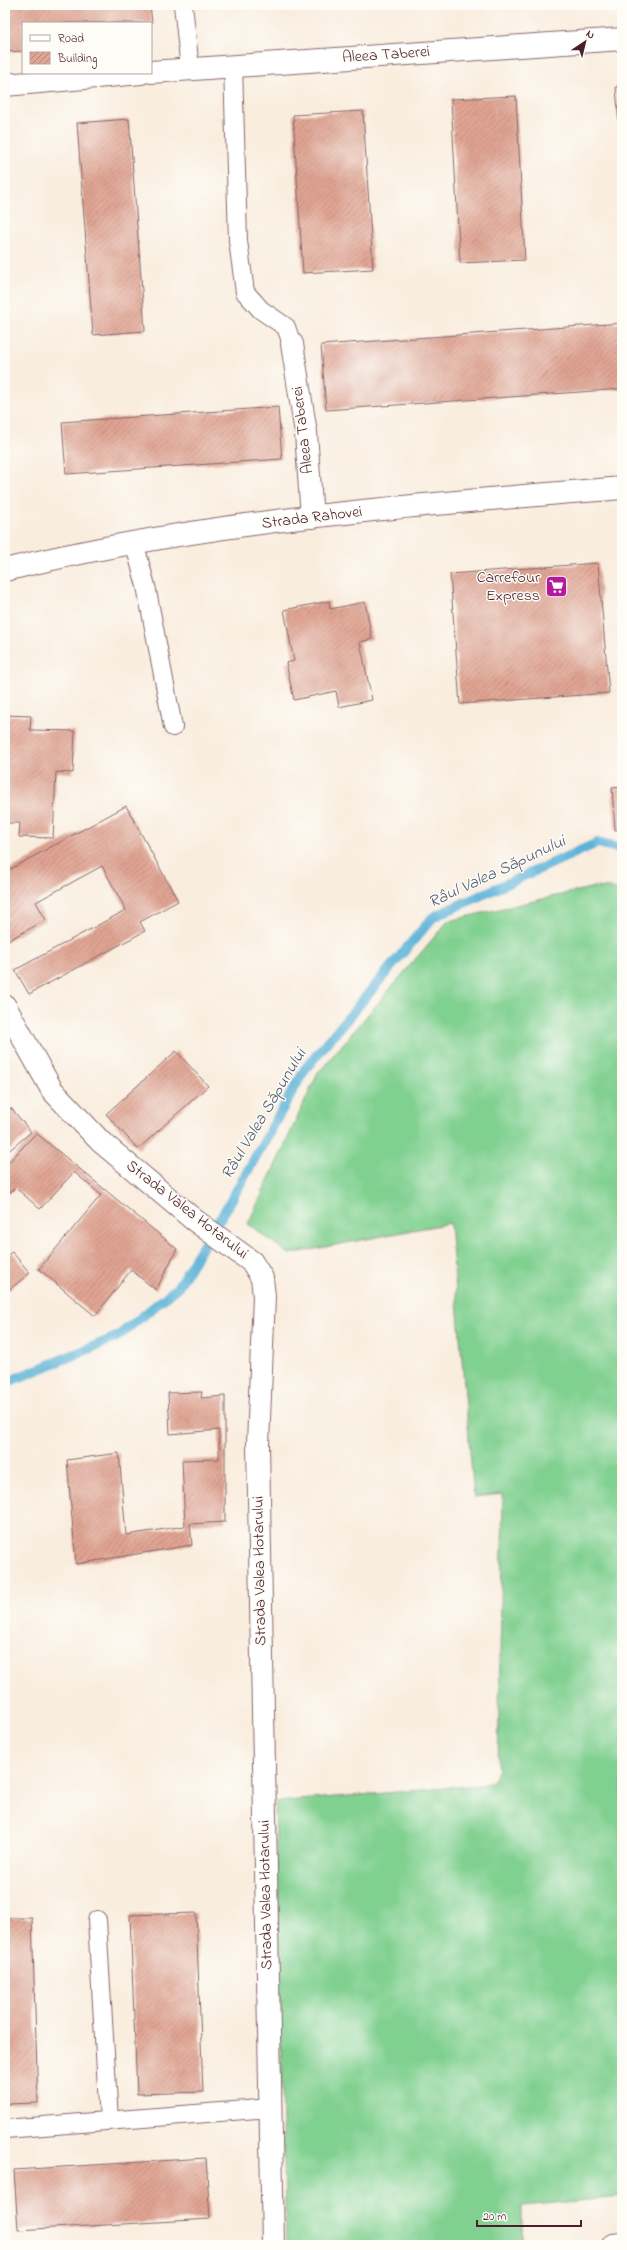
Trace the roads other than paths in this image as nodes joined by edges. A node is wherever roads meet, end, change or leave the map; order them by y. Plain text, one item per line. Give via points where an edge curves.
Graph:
1 (183, 5) edge
2 (622, 39) edge
3 (233, 65) junction
4 (190, 69) junction
5 (152, 72) edge
6 (130, 74) edge
7 (5, 85) edge
8 (292, 344) joint
9 (622, 488) edge
10 (312, 517) junction
11 (134, 542) junction
12 (5, 560) edge
13 (27, 565) junction
14 (5, 570) edge
15 (173, 727) dead end
16 (5, 1006) edge
17 (98, 1920) dead end
18 (270, 2108) junction
19 (109, 2121) junction
20 (5, 2129) edge
21 (622, 2244) edge
22 (273, 2245) edge
23 (613, 2245) edge

1 - 4 lane
2 - 3 street, Aleea Taberei
3 - 4 street, Aleea Taberei
3 - 8 lane via 238,241 245,292 261,310 286,327
4 - 5 street, Aleea Taberei
6 - 7 street
8 - 10 street, Aleea Taberei via 306,433
9 - 10 street, Strada Rahovei
10 - 11 street, Strada Rahovei
11 - 13 street, Strada Rahovei
11 - 15 lane via 146,586
12 - 13 street
13 - 14 street, Strada Rahovei
16 - 18 street, Strada Valea Hotarului via 52,1090 100,1141 193,1219 252,1262 262,1278 264,1296 258,1444
17 - 19 lane
18 - 19 lane
18 - 22 street, Strada Valea Hotarului
19 - 20 lane
21 - 23 street

